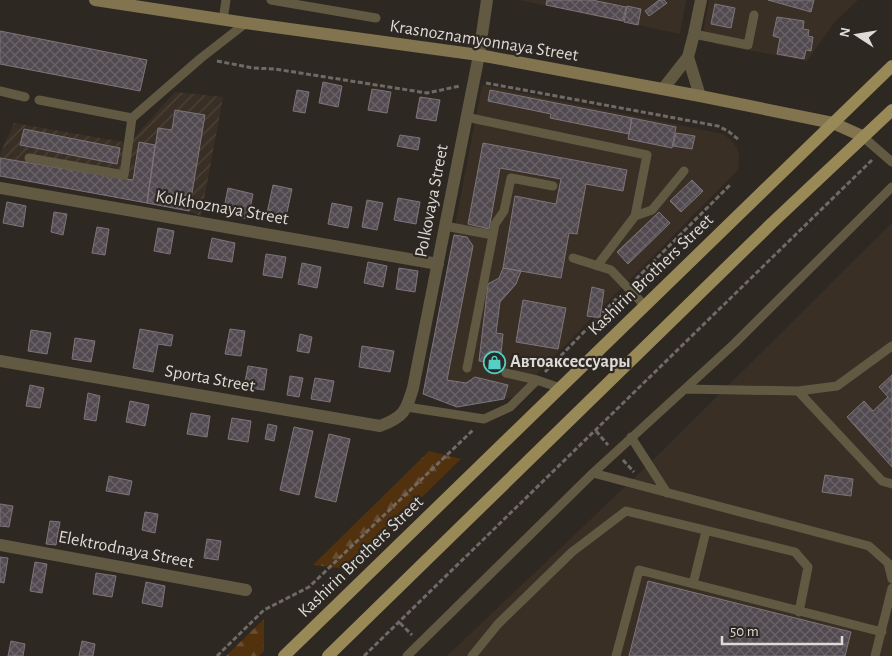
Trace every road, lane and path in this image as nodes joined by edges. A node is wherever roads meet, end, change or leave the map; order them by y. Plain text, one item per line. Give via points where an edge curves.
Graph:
1 (95, 0) edge
2 (226, 0) edge
3 (270, 0) edge
4 (487, 0) edge
5 (701, 0) edge
6 (754, 15) dead end
7 (376, 18) dead end
8 (223, 20) junction
9 (246, 23) junction
10 (694, 34) junction
11 (479, 55) junction
12 (688, 57) junction
13 (892, 66) edge
14 (663, 89) junction
15 (0, 92) edge
16 (700, 96) junction
17 (25, 97) dead end
18 (39, 100) dead end
19 (892, 110) edge
20 (466, 117) junction
21 (132, 118) junction
22 (833, 124) junction
23 (862, 136) junction
24 (880, 152) junction
25 (29, 158) dead end
26 (892, 162) edge
27 (684, 171) dead end
28 (553, 186) dead end
29 (892, 186) edge
30 (0, 188) edge
31 (635, 216) junction
32 (446, 226) junction
33 (493, 236) junction
34 (573, 258) dead end
35 (438, 264) junction
36 (597, 266) junction
37 (645, 306) junction
38 (892, 346) edge
39 (0, 361) edge
40 (467, 368) dead end
41 (506, 373) dead end
42 (537, 380) junction
43 (560, 388) junction
44 (685, 389) junction
45 (798, 390) junction
46 (407, 407) junction
47 (484, 419) junction
48 (631, 437) junction
49 (593, 473) junction
50 (892, 484) edge
51 (667, 493) junction
52 (706, 530) junction
53 (0, 544) edge
54 (890, 564) edge
55 (892, 579) edge
56 (693, 584) junction
57 (892, 588) edge
58 (246, 590) dead end
59 (799, 612) junction
60 (882, 632) junction
61 (217, 656) edge
62 (284, 656) edge
63 (328, 656) edge
64 (364, 656) edge
65 (407, 656) edge
66 (472, 656) edge
67 (616, 656) edge
68 (875, 656) edge

1 - 8 street, Krasnoznamyonnaya Street
2 - 8 lane
3 - 7 lane
4 - 11 street, Polkovaya Street
5 - 10 street
6 - 10 lane via 748,45
8 - 9 street, Krasnoznamyonnaya Street
9 - 11 street, Krasnoznamyonnaya Street
9 - 21 lane
10 - 12 street
11 - 14 street, Krasnoznamyonnaya Street
11 - 20 street, Polkovaya Street
12 - 14 street
12 - 16 street
13 - 22 main road, Kashirin Brothers Street
14 - 16 street, Krasnoznamyonnaya Street
15 - 17 lane
16 - 22 street, Krasnoznamyonnaya Street
18 - 21 lane
19 - 23 main road
20 - 31 lane via 647,155
20 - 32 street, Polkovaya Street
21 - 25 lane via 124,175
22 - 23 street, Krasnoznamyonnaya Street
22 - 37 main road, Kashirin Brothers Street
23 - 24 lane
23 - 63 main road
24 - 26 lane
24 - 64 path
27 - 31 lane via 652,210
28 - 33 lane via 511,178 504,211 495,224
29 - 44 lane
30 - 35 street, Kolkhoznaya Street
31 - 36 lane
32 - 33 lane
32 - 35 street, Polkovaya Street
33 - 40 lane
34 - 36 lane
35 - 46 street, Polkovaya Street
36 - 37 lane via 611,270
37 - 43 main road, Kashirin Brothers Street
38 - 45 lane via 837,386
39 - 46 street, Sporta Street via 380,426 395,420
41 - 42 lane
42 - 43 lane
42 - 47 lane via 510,407
43 - 62 main road, Kashirin Brothers Street
44 - 45 lane
44 - 48 lane
45 - 50 lane via 882,481
46 - 47 lane
47 - 61 path via 309,587 264,610
48 - 49 lane
48 - 51 lane
49 - 51 lane
49 - 65 lane
51 - 54 lane via 869,546
52 - 56 lane
52 - 59 lane via 795,552 808,567
52 - 66 lane via 626,511 572,552 498,624
53 - 58 street, Elektrodnaya Street
54 - 55 lane
56 - 59 lane
56 - 67 lane via 639,570
57 - 60 lane
59 - 60 lane
60 - 68 lane

